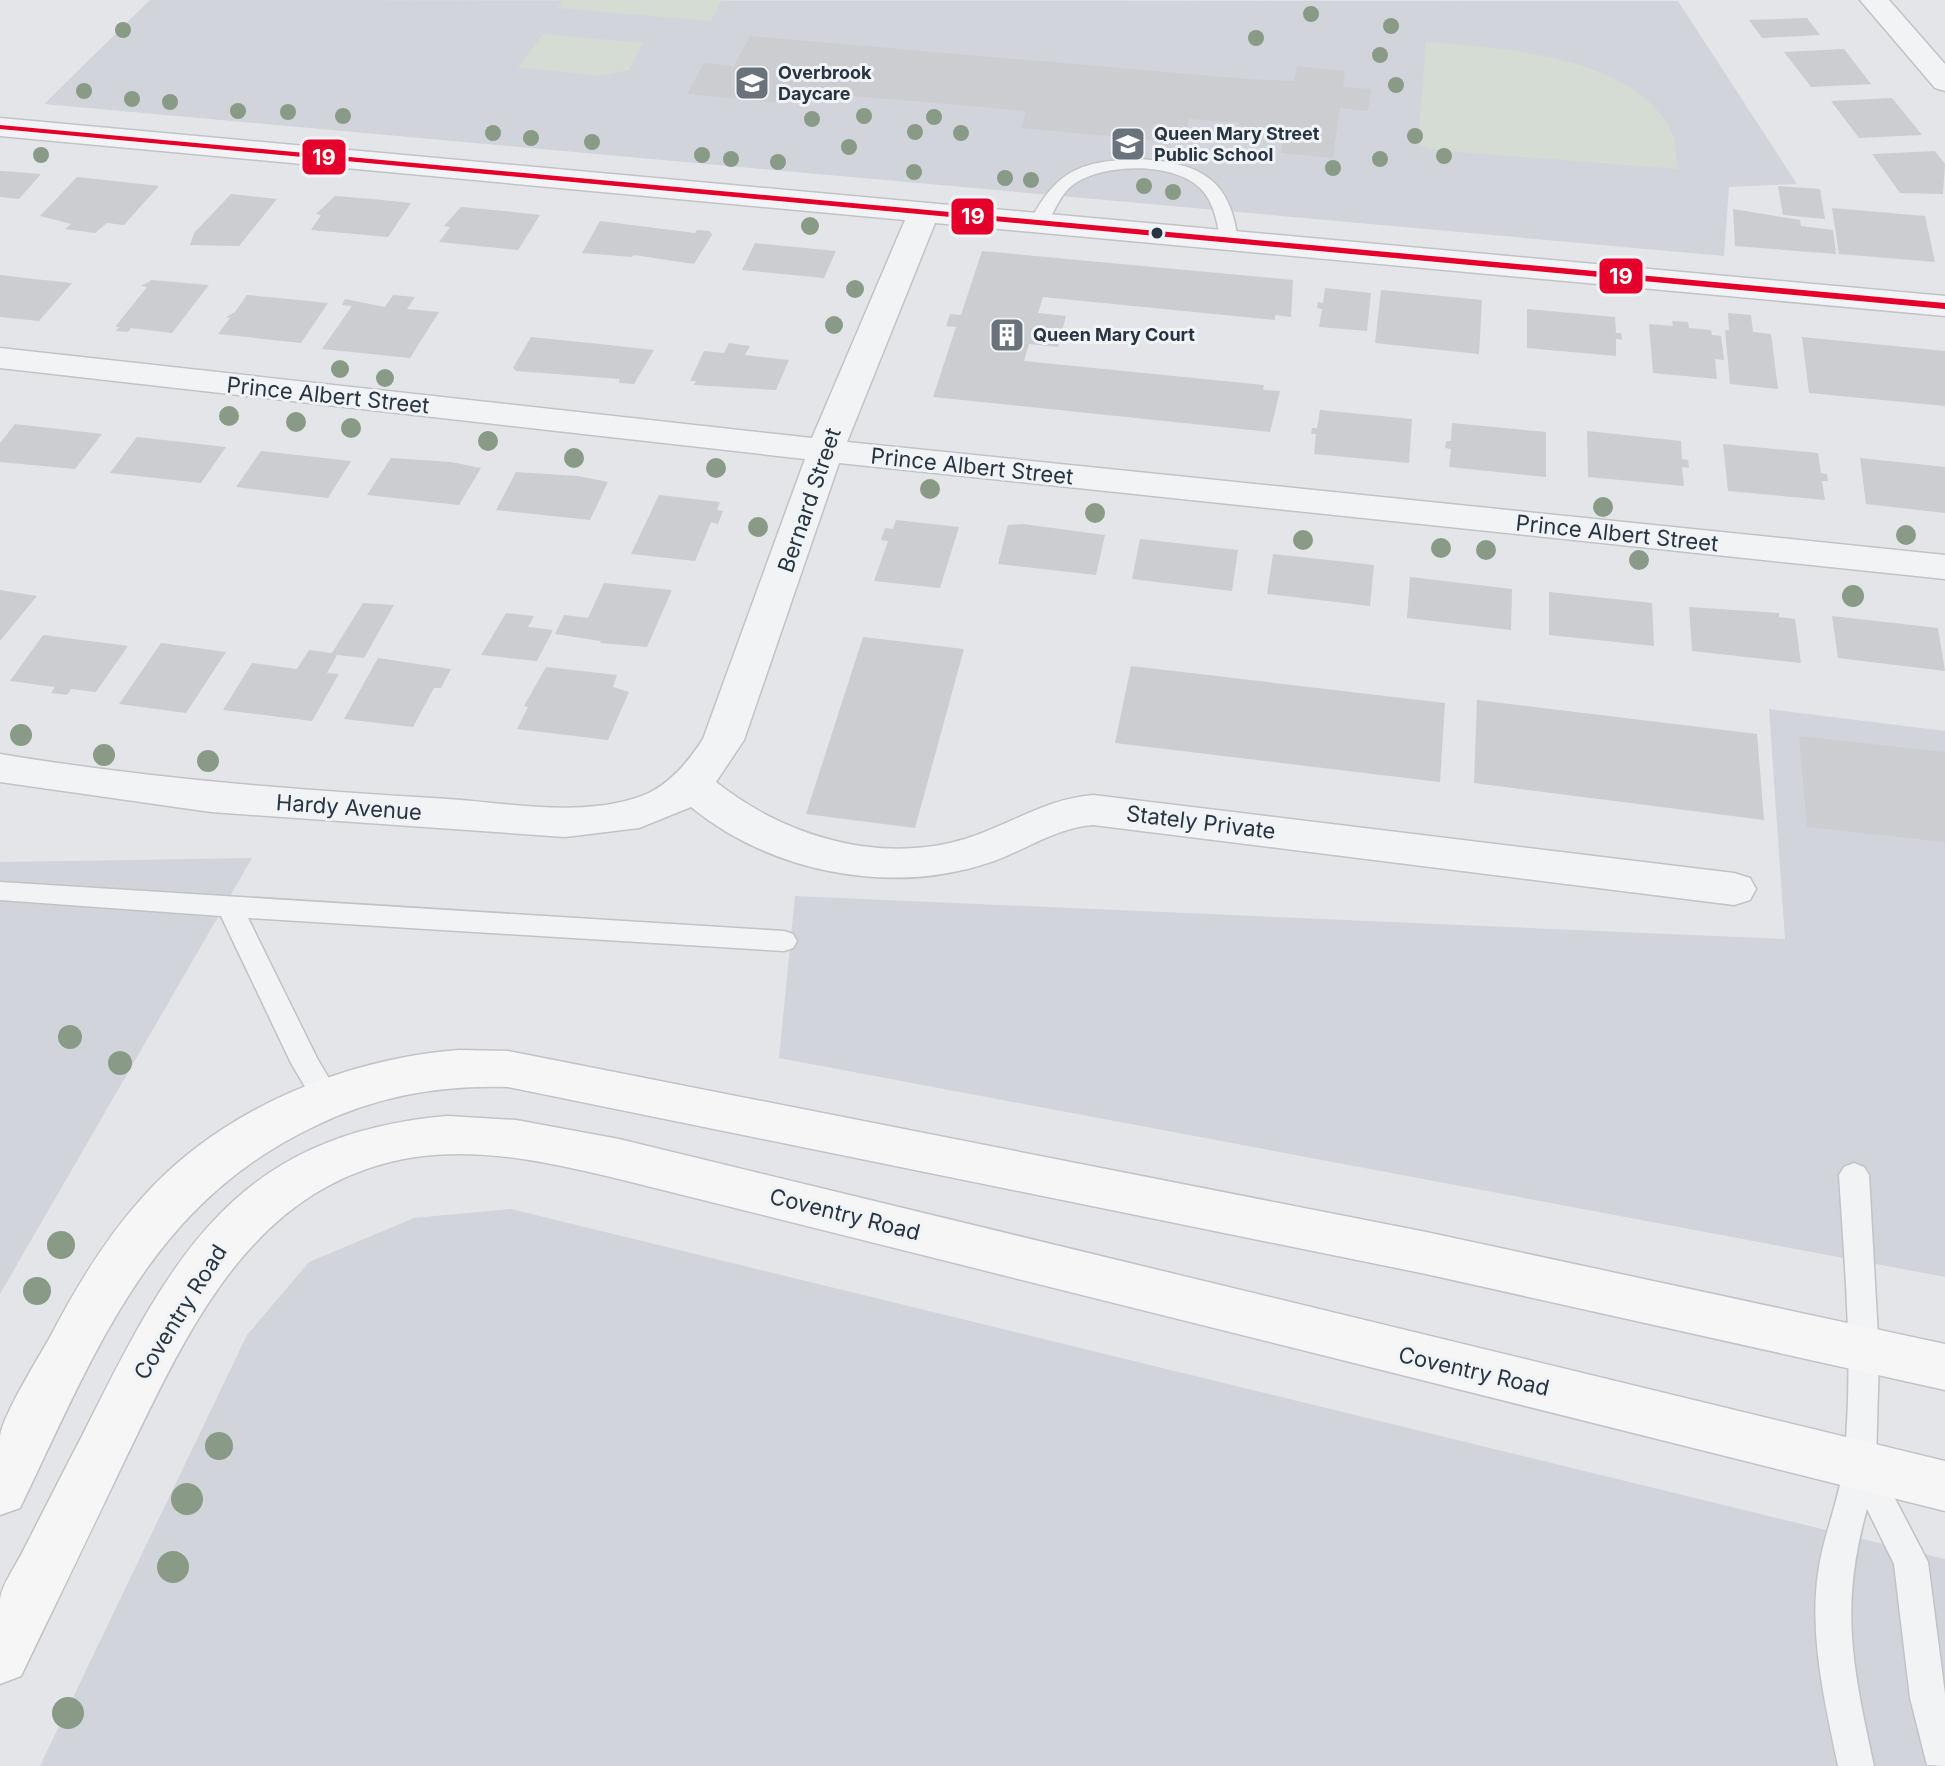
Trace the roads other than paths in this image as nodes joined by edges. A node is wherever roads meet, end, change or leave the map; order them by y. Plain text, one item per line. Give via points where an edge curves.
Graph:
1 (1874, 0) edge
2 (1945, 82) edge
3 (0, 127) edge
4 (924, 212) junction
5 (1038, 223) junction
6 (1229, 241) junction
7 (1945, 306) edge
8 (0, 358) edge
9 (827, 451) junction
10 (1945, 567) edge
11 (0, 768) edge
12 (693, 786) junction
13 (1734, 889) dead end
14 (0, 891) edge
15 (230, 907) junction
16 (784, 941) dead end
17 (327, 1099) junction
18 (1854, 1175) dead end
19 (1862, 1348) junction
20 (1945, 1367) edge
21 (1860, 1463) junction
22 (1945, 1486) edge
23 (0, 1490) edge
24 (0, 1656) edge
25 (1945, 1765) edge
26 (1856, 1766) edge

1 - 2 street
3 - 4 street
4 - 5 street
4 - 9 street, Bernard Street
5 - 6 street
5 - 6 lane via 1053,194 1071,178 1095,168 1137,164 1172,168 1206,182 1226,215
6 - 7 street
8 - 9 street, Prince Albert Street
9 - 10 street, Prince Albert Street
9 - 12 street, Bernard Street via 736,709
11 - 12 street, Hardy Avenue via 212,798 565,822 641,812
12 - 13 street, Stately Private via 761,833 839,856 891,862 971,853 1047,816 1093,810
14 - 15 lane
15 - 16 lane
15 - 17 lane
17 - 19 main road via 411,1072 508,1069 1426,1253
17 - 23 main road via 247,1135 216,1157 137,1236 103,1290
18 - 19 lane
19 - 20 main road
19 - 21 lane
21 - 22 main road, Coventry Road
21 - 24 main road, Coventry Road via 720,1183 493,1137 404,1139 321,1167 281,1191 244,1220 208,1260 135,1385
21 - 25 lane via 1911,1562 1928,1698
21 - 26 lane via 1833,1585 1838,1669

